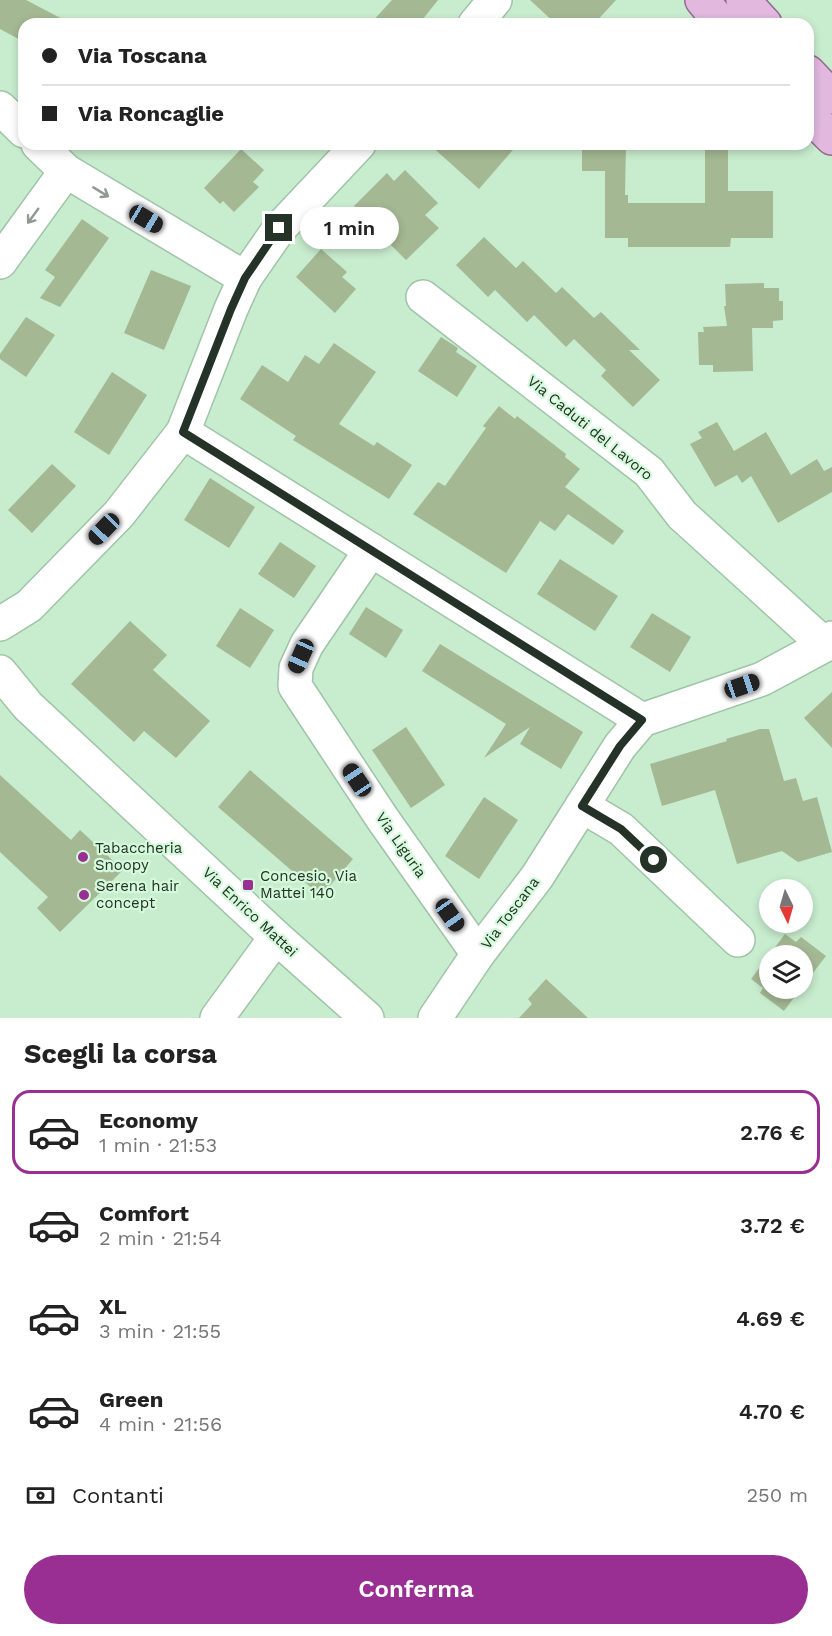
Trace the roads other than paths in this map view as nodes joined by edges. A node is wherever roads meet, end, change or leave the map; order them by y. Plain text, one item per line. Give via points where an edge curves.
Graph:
1 (495, 0) edge
2 (702, 0) edge
3 (743, 0) edge
4 (480, 18) edge
5 (717, 18) edge
6 (760, 18) edge
7 (814, 78) edge
8 (832, 97) edge
9 (0, 108) edge
10 (814, 120) edge
11 (18, 125) edge
12 (832, 138) edge
13 (44, 150) edge
14 (353, 150) edge
15 (66, 171) junction
16 (0, 262) edge
17 (245, 278) junction
18 (423, 297) dead end
19 (183, 432) junction
20 (371, 550) junction
21 (29, 606) junction
22 (0, 624) edge
23 (828, 641) edge
24 (0, 656) edge
25 (0, 672) edge
26 (14, 700) edge
27 (642, 720) junction
28 (582, 806) junction
29 (276, 936) junction
30 (738, 940) dead end
31 (478, 954) junction
32 (217, 1018) edge
33 (367, 1018) edge
34 (435, 1018) edge

1 - 4 street
2 - 5 main road
3 - 6 main road
7 - 8 main road
9 - 11 street
10 - 12 main road
13 - 15 street
14 - 17 street via 279,228
15 -> 16 street
15 -> 17 street
17 - 19 street
18 - 23 street, Via Caduti del Lavoro via 649,472 679,519 772,603
19 - 20 street
19 - 21 street via 119,514
20 - 27 street
20 - 31 street, Via Liguria via 307,644 296,668 295,686
21 - 22 street
21 - 24 street
23 - 27 street via 762,680
25 - 26 street, Via Enrico Mattei
26 - 29 street, Via Enrico Mattei
27 - 28 street, Via Toscana via 620,746
28 - 30 street via 621,829
28 - 31 street, Via Toscana via 537,877
29 - 32 street
29 - 33 street, Via Enrico Mattei
31 - 34 street, Via Toscana

